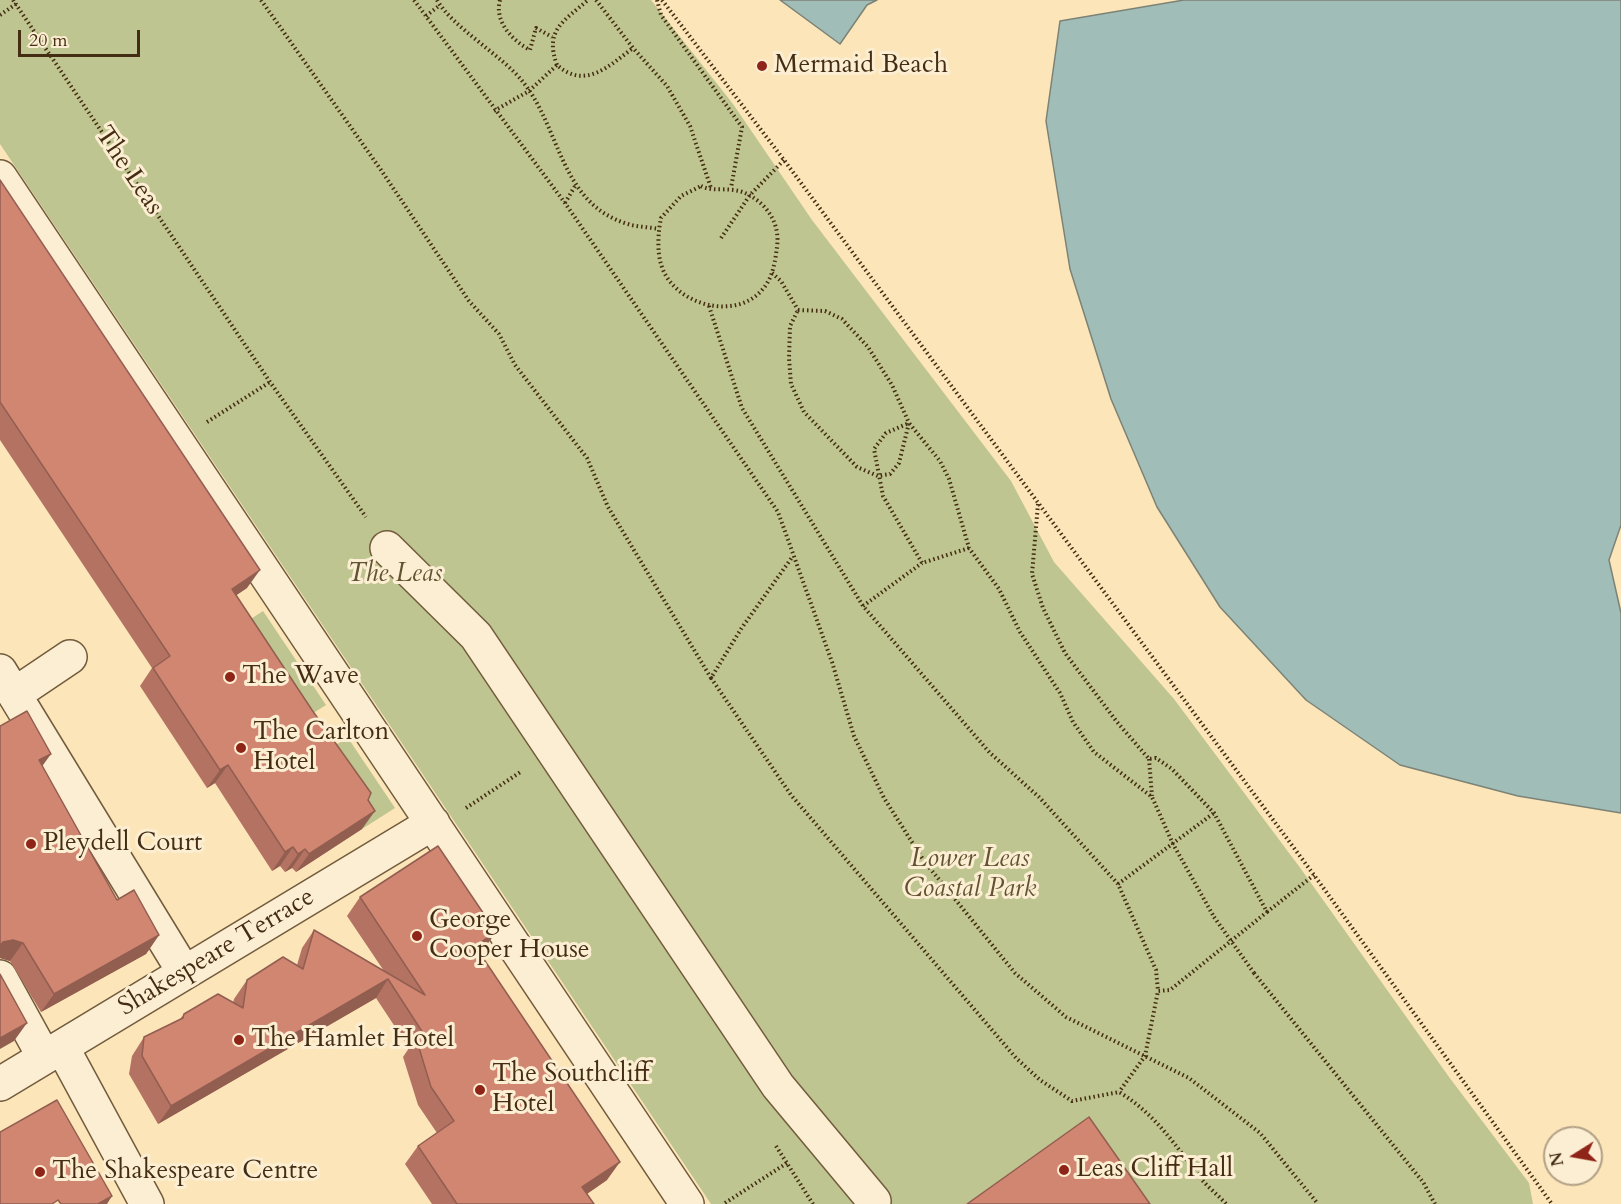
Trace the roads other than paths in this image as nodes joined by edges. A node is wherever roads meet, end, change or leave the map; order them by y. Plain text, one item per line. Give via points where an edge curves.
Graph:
1 (0, 177) edge
2 (387, 548) road end
3 (70, 657) dead end
4 (8, 682) edge
5 (433, 823) junction
6 (184, 972) junction
7 (0, 977) edge
8 (53, 1052) junction
9 (0, 1084) edge
10 (874, 1201) dead end
11 (147, 1204) edge
12 (687, 1204) edge

1 - 5 street
2 - 10 street via 476,636 778,1086
3 - 4 street
4 - 6 street
5 - 6 street, Shakespeare Terrace
5 - 12 street
6 - 8 street, Shakespeare Terrace
7 - 8 street
8 - 9 street, Shakespeare Terrace
8 - 11 street

